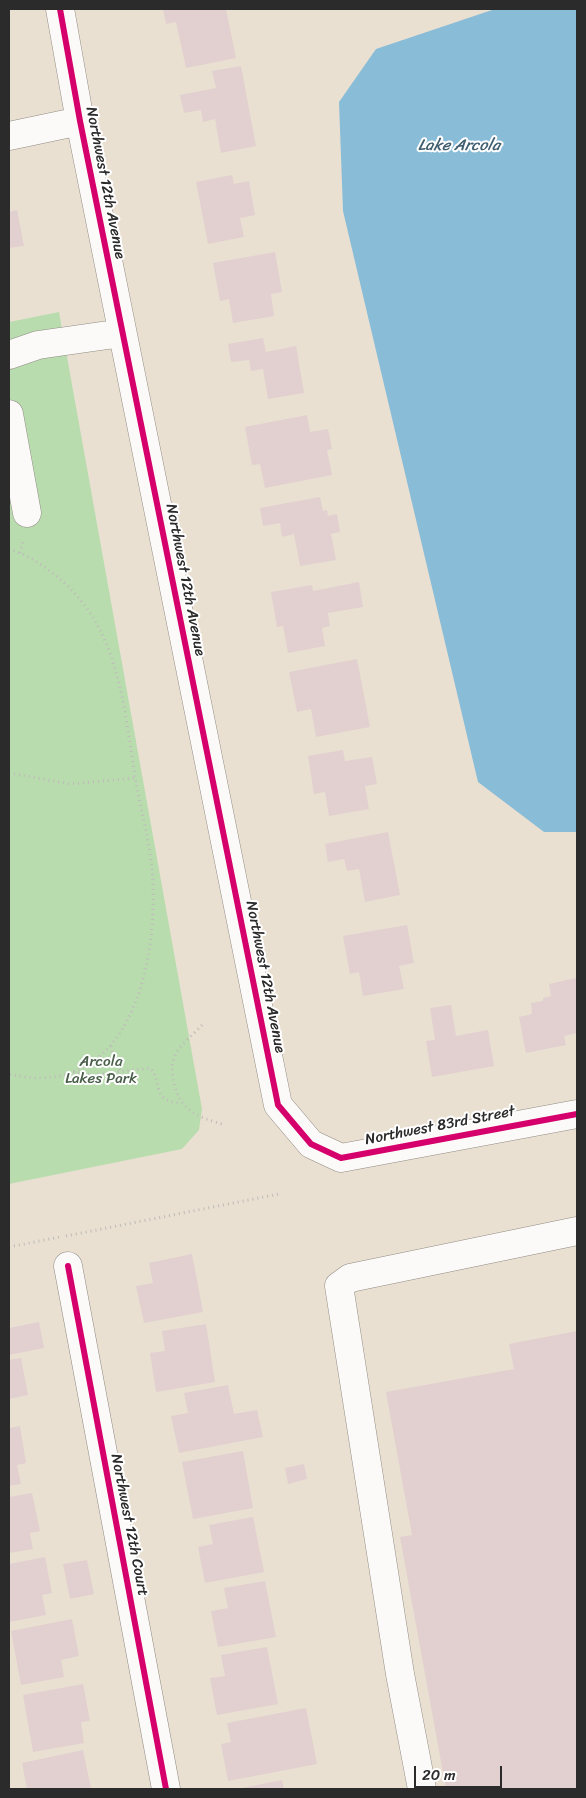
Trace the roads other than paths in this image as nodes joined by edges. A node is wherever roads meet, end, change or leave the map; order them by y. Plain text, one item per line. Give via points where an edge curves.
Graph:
1 (60, 9) edge
2 (80, 121) junction
3 (9, 136) edge
4 (122, 333) junction
5 (9, 355) edge
6 (9, 414) edge
7 (27, 513) dead end
8 (577, 1114) edge
9 (311, 1144) joint
10 (577, 1231) edge
11 (68, 1266) dead end
12 (166, 1789) edge
13 (422, 1789) edge

1 - 2 street, Northwest 12th Avenue
2 - 3 street
2 - 4 street, Northwest 12th Avenue
4 - 5 street via 38,345
4 - 9 street, Northwest 12th Avenue via 278,1105
6 - 7 street
8 - 9 street, Northwest 83rd Street via 341,1158
10 - 13 street via 350,1278 339,1286 400,1674
11 - 12 street, Northwest 12th Court

